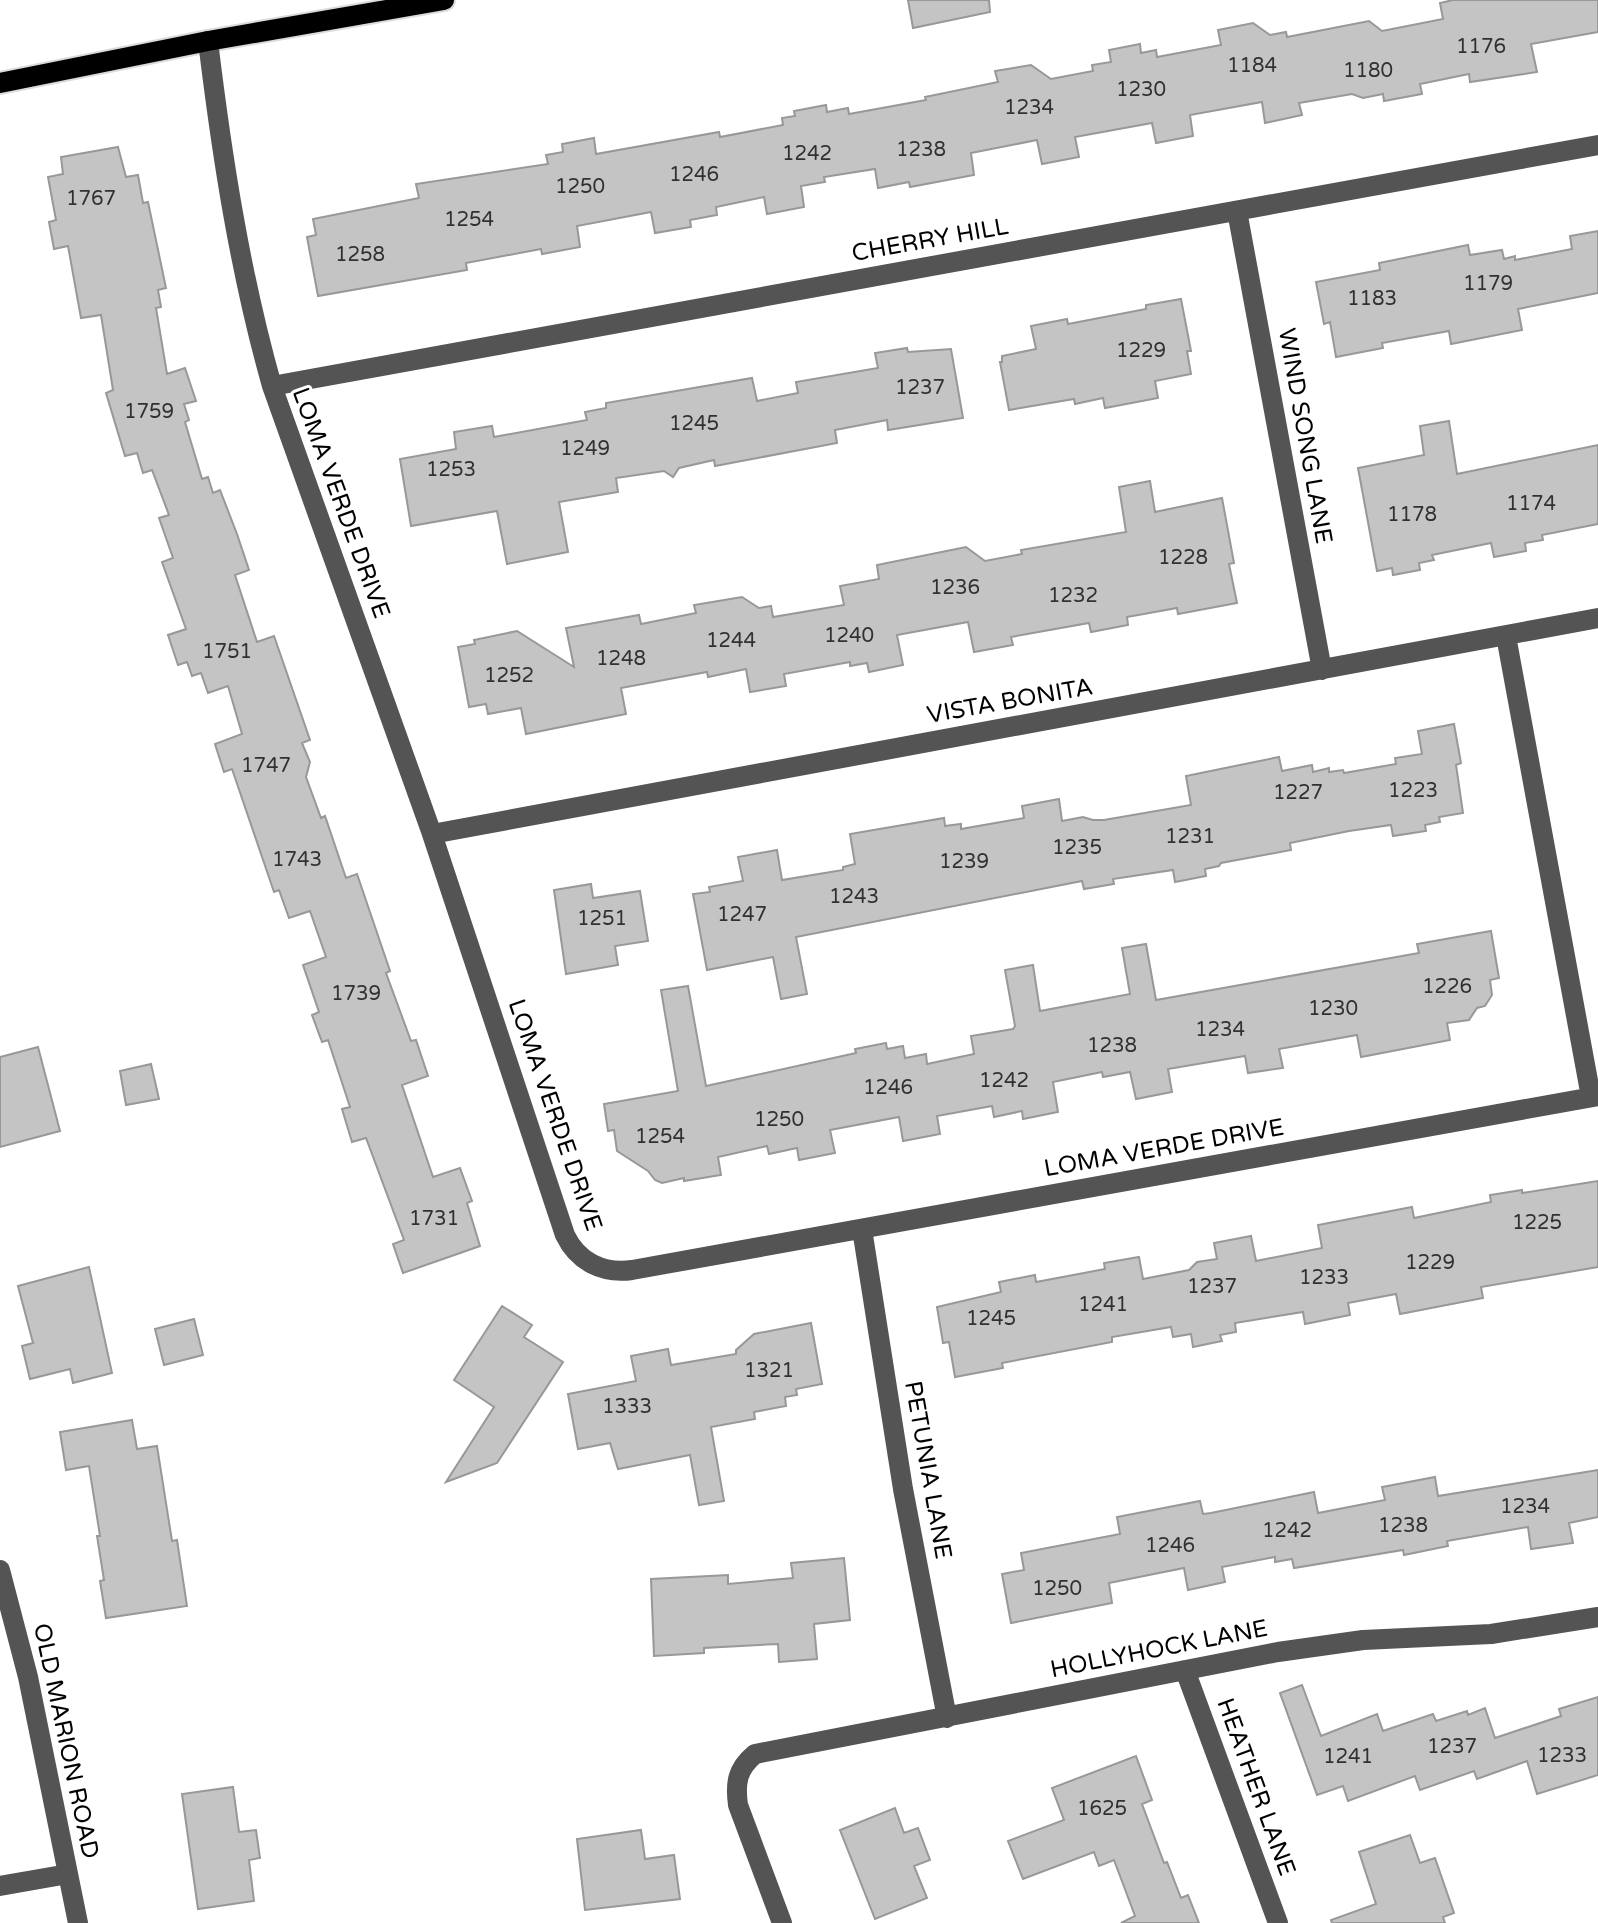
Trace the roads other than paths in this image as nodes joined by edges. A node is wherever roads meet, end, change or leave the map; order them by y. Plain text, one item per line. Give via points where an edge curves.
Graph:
1 (444, 0) edge
2 (208, 41) junction
3 (0, 83) edge
4 (1598, 145) edge
5 (1237, 211) junction
6 (272, 386) junction
7 (1598, 618) edge
8 (1506, 636) junction
9 (1322, 670) junction
10 (432, 834) junction
11 (1594, 1096) edge
12 (862, 1229) junction
13 (0, 1570) edge
14 (1598, 1617) edge
15 (1185, 1670) junction
16 (947, 1718) junction
17 (68, 1874) junction
18 (0, 1886) edge
19 (78, 1923) edge
20 (782, 1923) edge
21 (1278, 1923) edge

1 - 2 main road
2 - 3 main road
2 - 6 street, LOMA VERDE DRIVE via 230,197
4 - 5 street, CHERRY HILL
5 - 6 street, CHERRY HILL
5 - 9 street, WIND SONG LANE
6 - 10 street, LOMA VERDE DRIVE
7 - 8 street, VISTA BONITA
8 - 9 street, VISTA BONITA
8 - 11 street
9 - 10 street, VISTA BONITA
10 - 12 street, LOMA VERDE DRIVE via 565,1235 578,1255 594,1266 622,1272
11 - 12 street, LOMA VERDE DRIVE
12 - 16 street, PETUNIA LANE via 903,1489
13 - 17 street, OLD MARION ROAD
14 - 15 street, HOLLYHOCK LANE via 1491,1634 1363,1640
15 - 16 street, HOLLYHOCK LANE
15 - 21 street, HEATHER LANE
16 - 20 street, HOLLYHOCK LANE via 755,1754 739,1771 738,1805
17 - 18 street
17 - 19 street, OLD MARION ROAD

